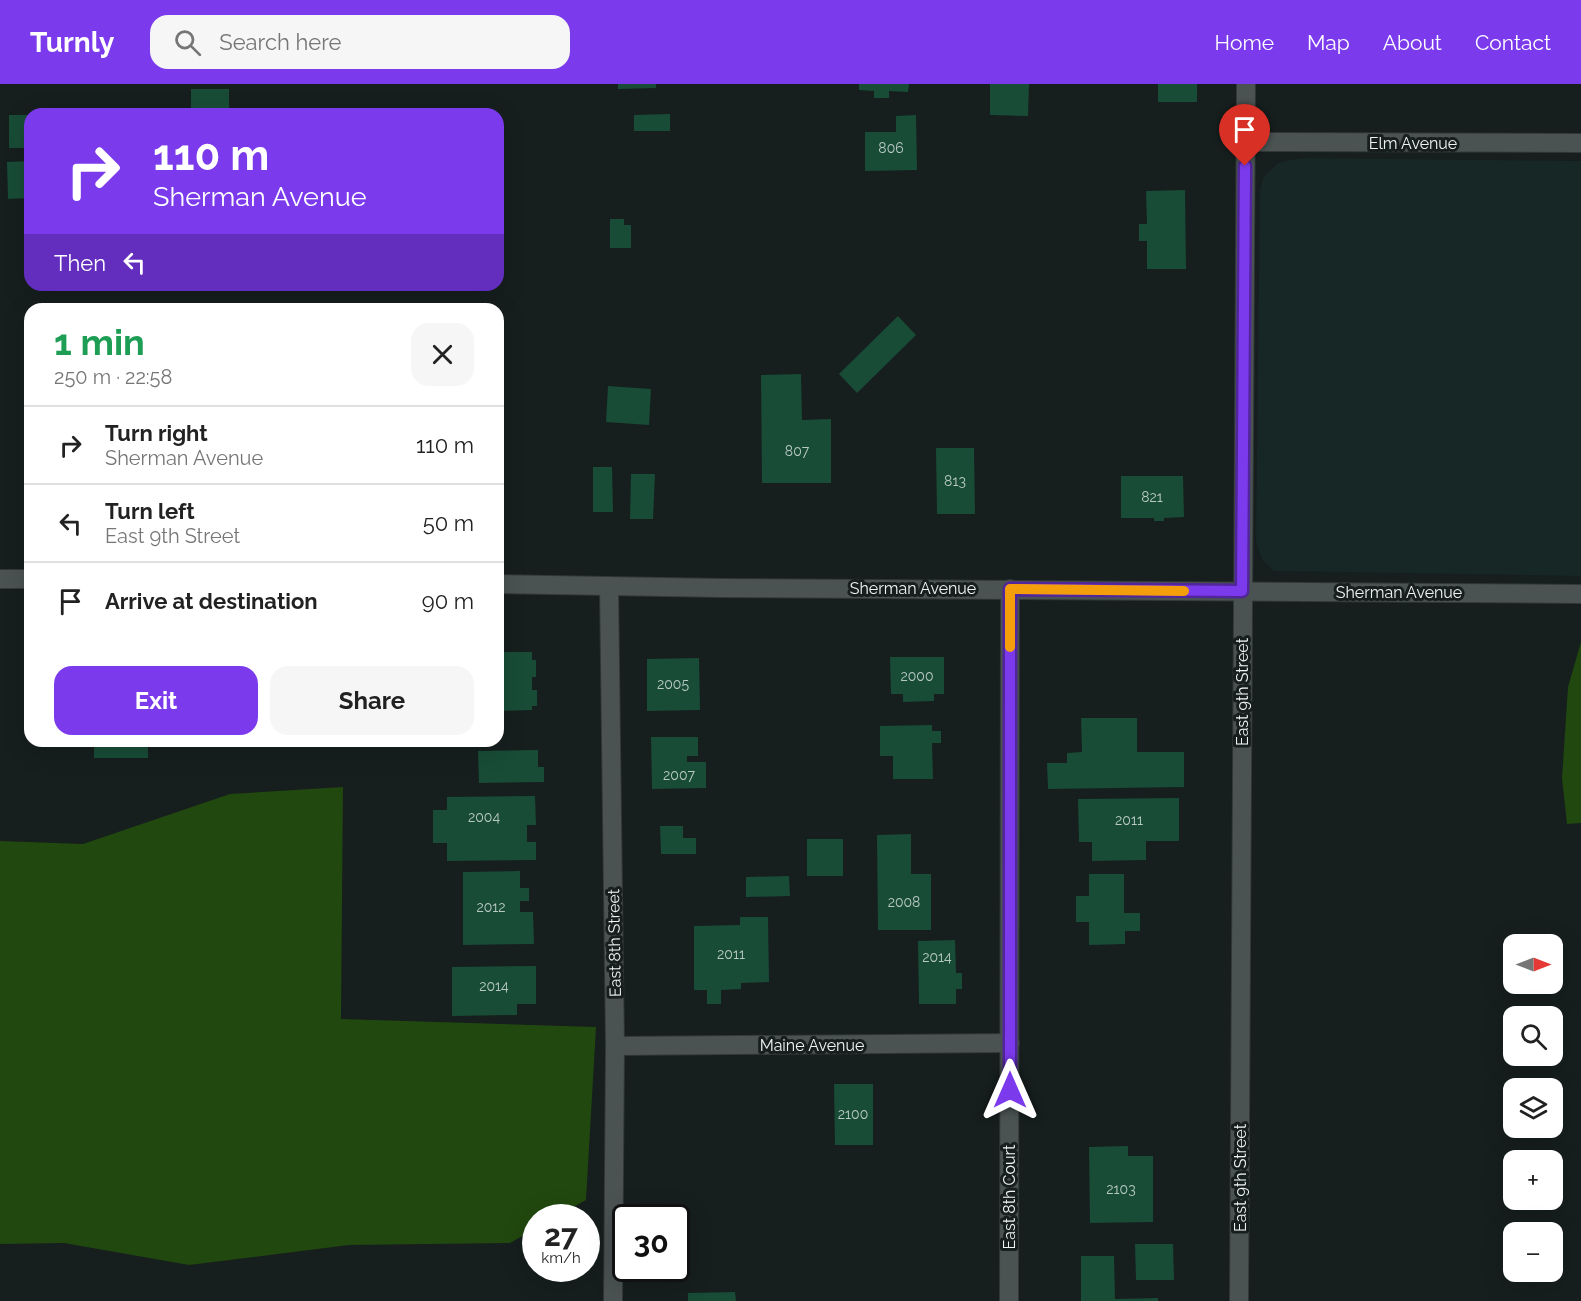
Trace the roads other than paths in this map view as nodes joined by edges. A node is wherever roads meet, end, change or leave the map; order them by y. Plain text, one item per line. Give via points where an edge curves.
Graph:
1 (1246, 84) edge
2 (1245, 142) junction
3 (1581, 143) edge
4 (0, 579) edge
5 (24, 579) edge
6 (504, 584) edge
7 (609, 586) junction
8 (1010, 589) junction
9 (1242, 591) junction
10 (1581, 594) edge
11 (1010, 1043) junction
12 (615, 1046) junction
13 (613, 1301) edge
14 (1009, 1301) edge
15 (1239, 1301) edge

1 - 2 street, East 9th Street
2 - 3 street, Elm Avenue
2 - 9 street, East 9th Street
4 - 5 street
6 - 7 street, Sherman Avenue
7 - 8 street, Sherman Avenue
7 - 12 street, East 8th Street
8 - 9 street, Sherman Avenue
8 - 11 street, East 8th Court
9 - 10 street, Sherman Avenue
9 - 15 street, East 9th Street
11 - 12 street, Maine Avenue
11 - 14 street, East 8th Court
12 - 13 street, East 8th Street

